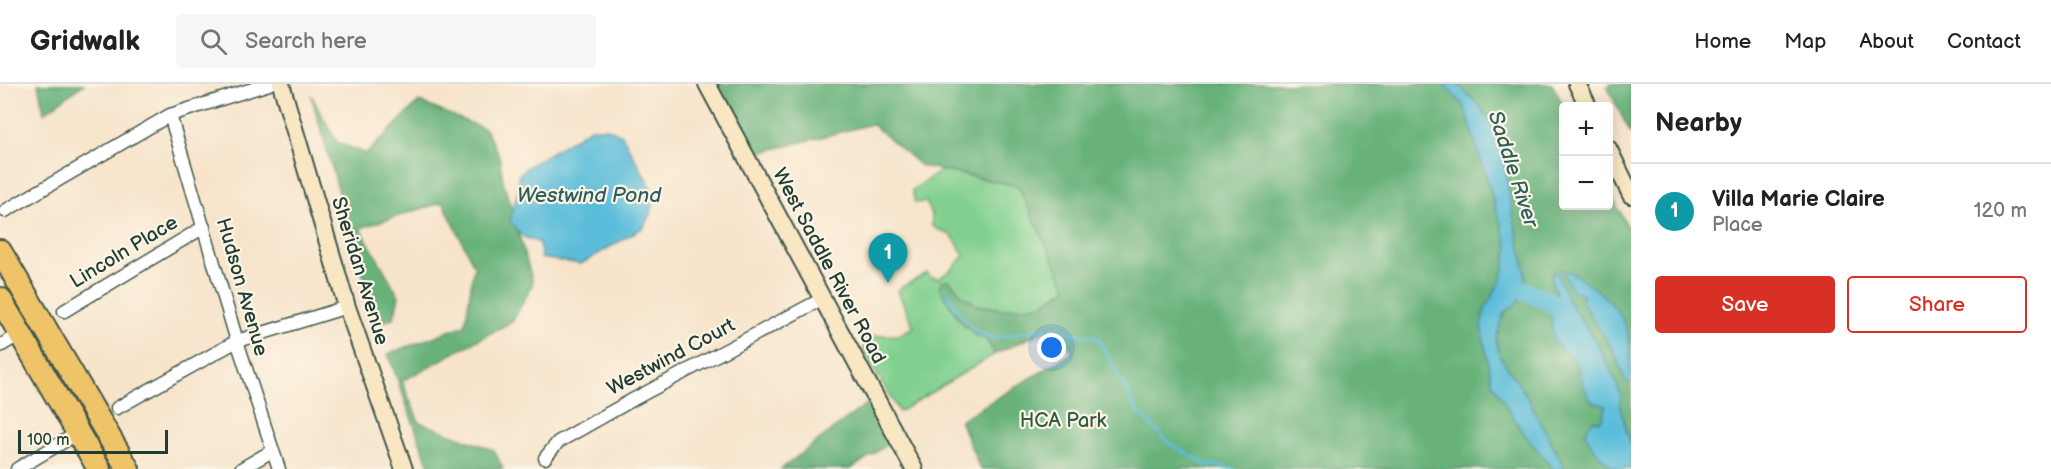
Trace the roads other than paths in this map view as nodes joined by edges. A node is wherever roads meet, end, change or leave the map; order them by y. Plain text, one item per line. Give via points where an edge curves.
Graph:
1 (269, 84) edge
2 (281, 84) edge
3 (707, 84) edge
4 (1582, 85) edge
5 (1587, 102) edge
6 (170, 115) junction
7 (1612, 156) edge
8 (1631, 195) edge
9 (5, 211) dead end
10 (204, 227) junction
11 (0, 251) edge
12 (0, 299) edge
13 (822, 299) junction
14 (347, 307) junction
15 (64, 311) dead end
16 (20, 334) junction
17 (237, 341) junction
18 (0, 346) edge
19 (117, 408) dead end
20 (78, 433) junction
21 (272, 451) junction
22 (545, 458) dead end
23 (910, 467) edge
24 (17, 469) edge
25 (99, 469) edge
26 (128, 469) edge
27 (241, 469) edge
28 (279, 469) edge
29 (404, 469) edge

1 - 6 street
2 - 14 street, Sheridan Avenue
3 - 13 street, West Saddle River Road
4 - 5 street
6 - 9 street
6 - 10 street, Hudson Avenue
7 - 8 street
10 - 15 street, Lincoln Place
10 - 17 street, Hudson Avenue
11 - 26 highway
12 - 16 highway
13 - 22 street, Westwind Court via 558,442
13 - 23 street, West Saddle River Road
14 - 17 street
14 - 29 street, Sheridan Avenue
16 - 18 street
16 - 20 highway
17 - 19 street
17 - 21 street, Hudson Avenue
20 - 24 street
20 - 25 highway
21 - 27 street
21 - 28 street, Hudson Avenue

